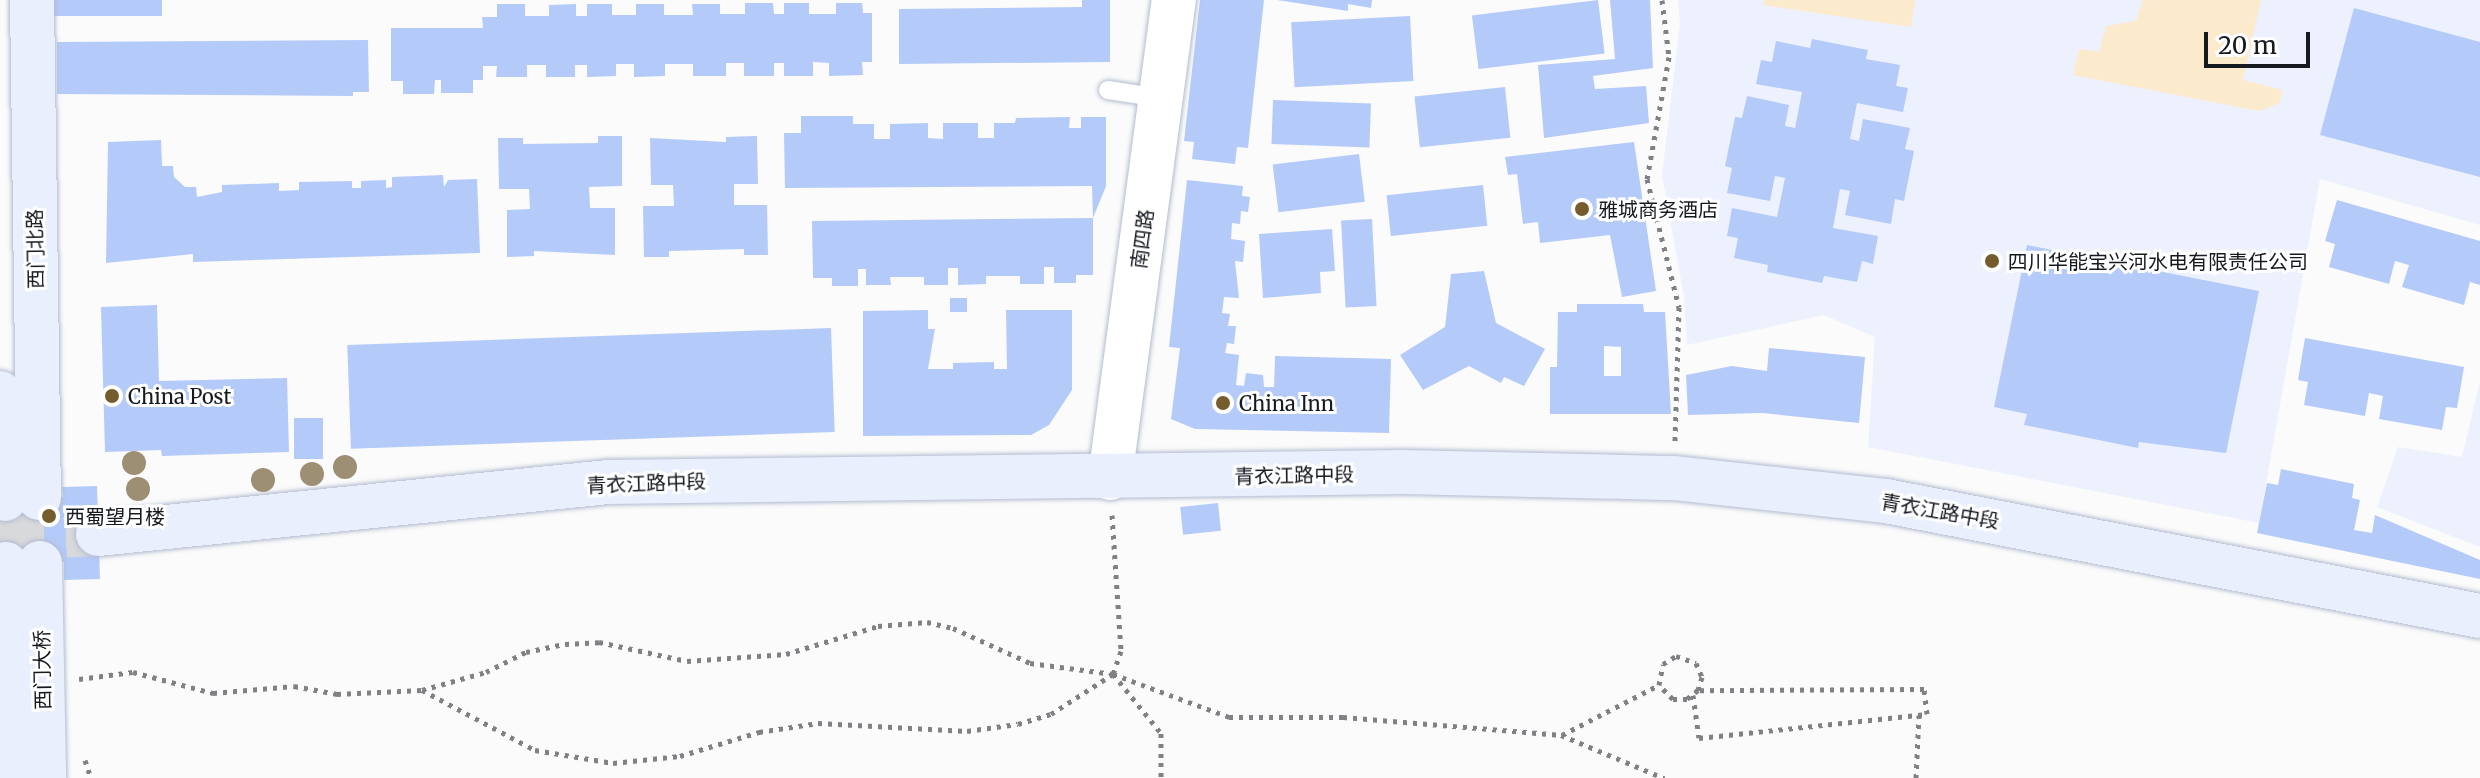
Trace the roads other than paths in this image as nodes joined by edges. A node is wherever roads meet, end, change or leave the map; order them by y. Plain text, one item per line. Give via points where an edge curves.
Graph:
1 (32, 0) edge
2 (1174, 0) edge
3 (1108, 90) dead end
4 (1161, 98) junction
5 (0, 393) edge
6 (1110, 478) junction
7 (98, 534) tunnel mouth
8 (2480, 616) edge
9 (10, 778) edge
10 (44, 778) edge

1 - 5 main road, 西门北路 via 22,498
2 - 4 street, 南四路
3 - 4 lane
4 - 6 street, 南四路
6 - 7 main road, 青衣江路中段 via 608,482
6 - 8 main road, 青衣江路中段 via 1403,472 1674,478 1886,501
9 - 10 main road, 西门大桥, bridge via 23,564

